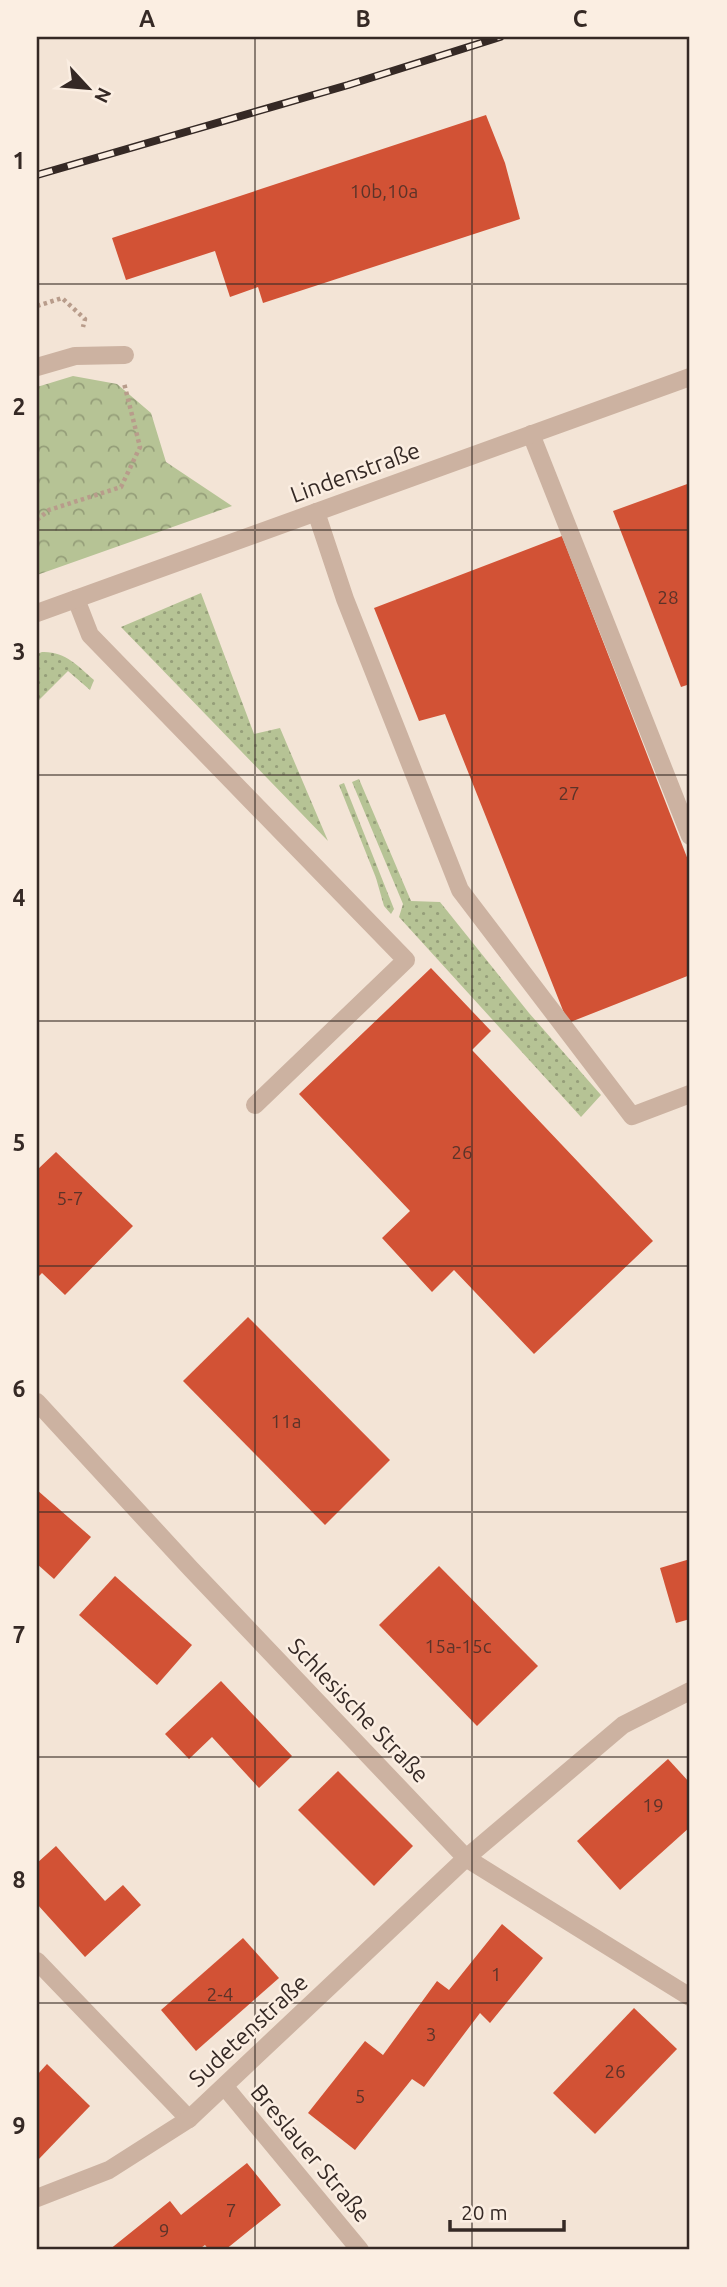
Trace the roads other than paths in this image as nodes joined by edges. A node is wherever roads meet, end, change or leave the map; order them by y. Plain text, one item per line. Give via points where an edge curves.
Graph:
1 (121, 355) road end
2 (37, 367) edge
3 (690, 377) edge
4 (531, 434) junction
5 (316, 512) junction
6 (76, 599) junction
7 (37, 612) edge
8 (690, 836) edge
9 (690, 1094) edge
10 (256, 1105) dead end
11 (37, 1402) edge
12 (690, 1691) edge
13 (466, 1858) junction
14 (37, 1961) edge
15 (690, 1997) edge
16 (225, 2087) junction
17 (189, 2119) junction
18 (37, 2198) edge
19 (360, 2250) edge

1 - 2 street via 75,356
3 - 4 street, Lindenstraße
4 - 5 street, Lindenstraße
4 - 8 street
5 - 6 street, Lindenstraße
5 - 9 street via 345,599 460,890 632,1116
6 - 7 street, Lindenstraße
6 - 10 street via 89,635 406,960
11 - 13 street, Schlesische Straße
12 - 13 street, Sudetenstraße via 623,1725
13 - 15 street, Schlesische Straße
13 - 16 street, Sudetenstraße
14 - 17 street
16 - 17 street, Sudetenstraße
16 - 19 street, Breslauer Straße
17 - 18 street, Sudetenstraße via 109,2170

